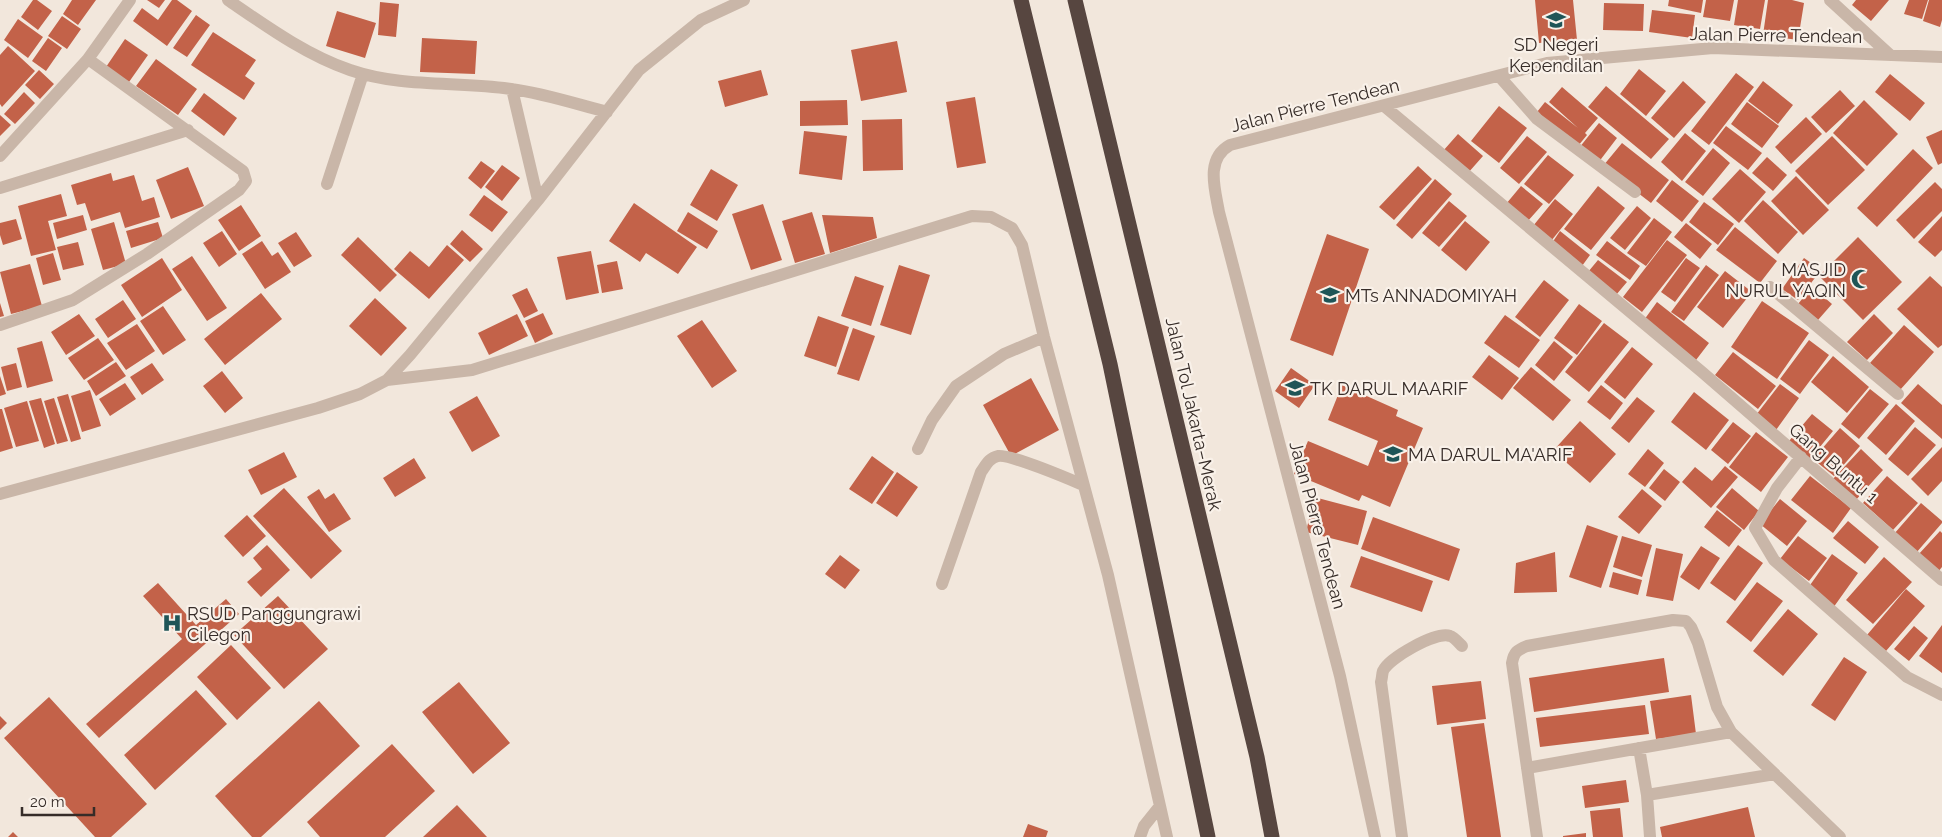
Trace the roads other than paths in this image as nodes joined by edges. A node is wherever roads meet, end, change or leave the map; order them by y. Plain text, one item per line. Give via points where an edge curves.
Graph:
1 (130, 0) edge
2 (228, 0) edge
3 (744, 0) edge
4 (1021, 0) edge
5 (1075, 0) edge
6 (1830, 0) edge
7 (1890, 55) junction
8 (1942, 57) edge
9 (88, 58) junction
10 (363, 74) junction
11 (1499, 76) junction
12 (512, 89) junction
13 (1384, 106) junction
14 (607, 112) junction
15 (188, 130) junction
16 (0, 156) edge
17 (327, 184) dead end
18 (0, 188) edge
19 (1635, 192) dead end
20 (538, 200) junction
21 (1770, 287) dead end
22 (0, 325) edge
23 (1044, 337) junction
24 (387, 380) junction
25 (1898, 394) dead end
26 (918, 449) dead end
27 (1801, 457) junction
28 (1083, 485) junction
29 (0, 494) edge
30 (1942, 580) edge
31 (942, 584) dead end
32 (1462, 646) dead end
33 (1942, 695) edge
34 (1731, 732) junction
35 (1640, 748) junction
36 (1527, 768) junction
37 (1775, 774) junction
38 (1647, 795) junction
39 (1160, 806) junction
40 (1140, 837) edge
41 (1167, 837) edge
42 (1208, 837) edge
43 (1272, 837) edge
44 (1375, 837) edge
45 (1402, 837) edge
46 (1537, 837) edge
47 (1650, 837) edge
48 (1840, 837) edge

1 - 9 street
2 - 10 street via 315,54
3 - 14 street via 702,20 639,70
4 - 42 highway via 1110,364
5 - 43 highway, Jalan Tol Jakarta–Merak via 1252,737
6 - 7 street
7 - 8 street, Jalan Pierre Tendean
7 - 11 street, Jalan Pierre Tendean via 1713,48 1547,63
9 - 15 street
9 - 16 street
10 - 12 street via 388,80
10 - 17 street
11 - 13 street, Jalan Pierre Tendean
11 - 19 street via 1537,119
12 - 14 street
12 - 20 street
13 - 27 street, Gang Buntu 1
13 - 44 street, Jalan Pierre Tendean via 1230,145 1222,149 1213,166 1219,212 1340,676
14 - 20 street
15 - 18 street
15 - 22 street via 243,171 246,181 239,190 147,254 73,300
20 - 24 street
21 - 25 street
23 - 24 street via 1022,245 1012,228 991,217 972,216 472,370
23 - 26 street via 1004,354 956,386 932,420
23 - 28 street
24 - 29 street via 360,394 318,408
27 - 30 street, Gang Buntu 1
27 - 33 street via 1776,488 1755,528 1774,560 1908,677
28 - 31 street via 1022,462 999,456 990,460 981,472
28 - 39 street via 1108,575
32 - 45 street via 1451,636 1439,635 1393,661 1384,670 1381,682
34 - 35 street
34 - 36 street via 1717,707 1691,627 1686,621 1673,620 1517,650 1512,664
34 - 37 street
35 - 36 street
35 - 38 street
36 - 46 street
37 - 38 street
37 - 48 street
38 - 47 street
39 - 40 street via 1144,826
39 - 41 street

